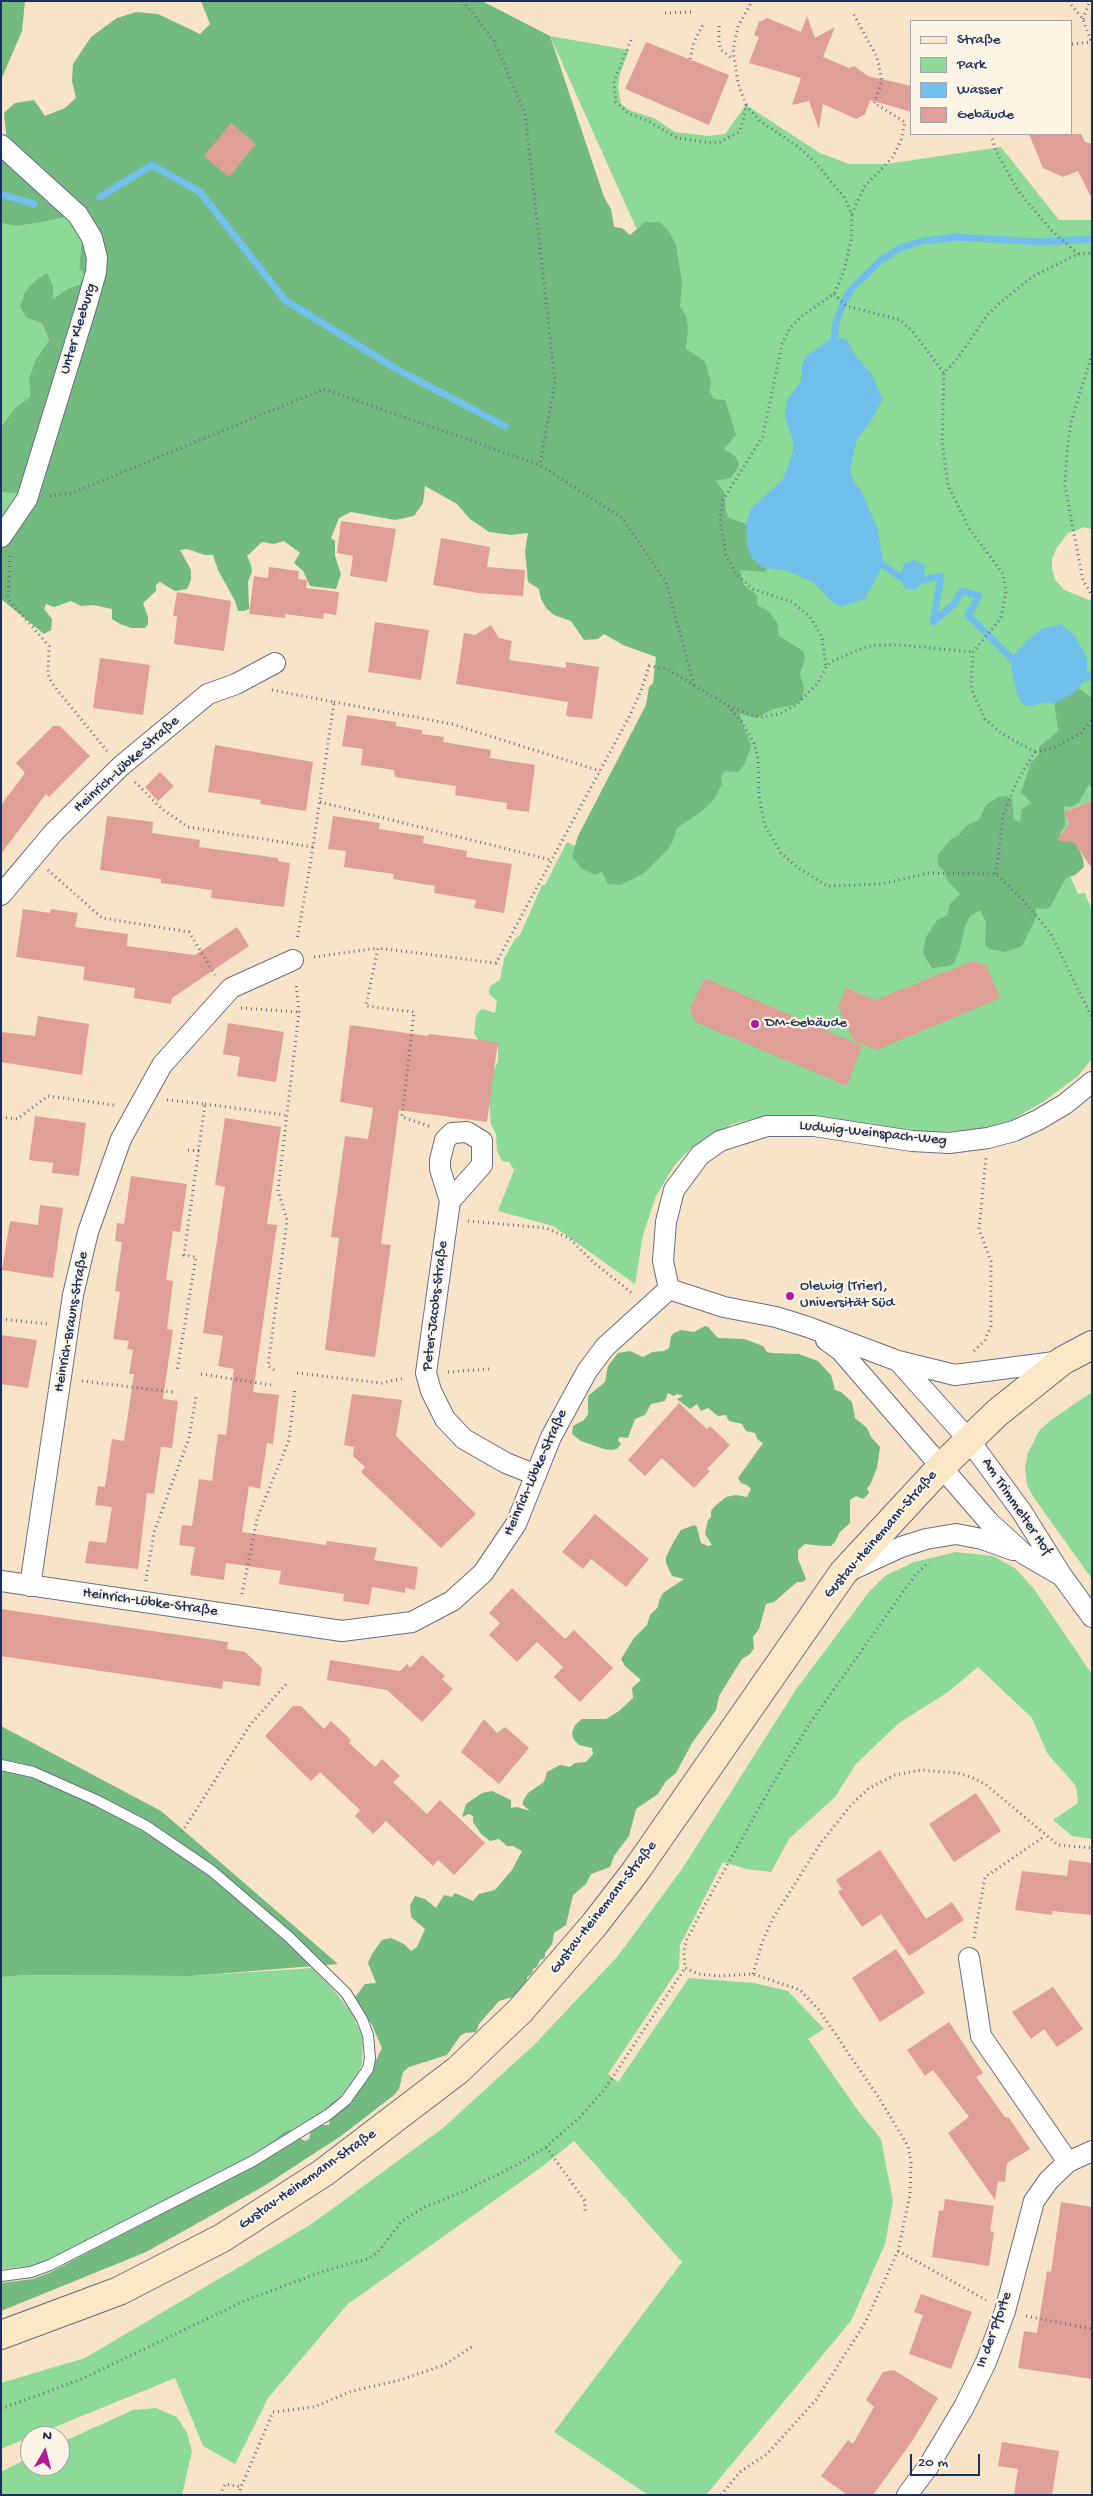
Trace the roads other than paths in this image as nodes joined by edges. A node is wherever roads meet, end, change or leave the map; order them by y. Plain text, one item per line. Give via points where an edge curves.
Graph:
1 (1, 145) edge
2 (1, 537) edge
3 (275, 663) dead end
4 (1, 895) edge
5 (293, 960) road end
6 (1092, 1082) edge
7 (449, 1210) junction
8 (668, 1289) junction
9 (808, 1327) junction
10 (1092, 1346) edge
11 (1062, 1361) junction
12 (898, 1362) junction
13 (969, 1440) junction
14 (942, 1466) junction
15 (536, 1474) junction
16 (1024, 1554) junction
17 (842, 1574) junction
18 (1062, 1576) junction
19 (1, 1581) edge
20 (30, 1586) junction
21 (1092, 1617) edge
22 (1, 1765) edge
23 (969, 1958) road end
24 (1092, 2151) edge
25 (1068, 2162) junction
26 (1, 2276) edge
27 (1, 2335) edge
28 (907, 2495) edge

1 - 2 street, Unter Kleeburg via 78,215 92,238 97,258 96,272 27,499
3 - 4 street, Heinrich-Lübke-Straße via 236,684 208,694 98,786 32,856
5 - 20 street, Heinrich-Brauns-Straße via 231,988 162,1065 121,1139 88,1232 73,1295
6 - 8 street, Ludwig-Weinspach-Weg via 1038,1120 988,1138 949,1144 814,1126 767,1126 720,1141 700,1155 674,1190 666,1222 663,1261
7 - 7 street, Peter-Jacobs-Straße via 482,1166 482,1141 467,1132 452,1133 446,1140 440,1160
7 - 15 street, Peter-Jacobs-Straße via 426,1373 438,1409 464,1439 506,1463
8 - 9 street via 724,1307
8 - 15 street, Heinrich-Lübke-Straße via 605,1347 587,1371 551,1437
9 - 12 street
9 - 14 street via 841,1351
10 - 11 main road, Gustav-Heinemann-Straße
11 - 12 street via 955,1375
11 - 13 main road, Gustav-Heinemann-Straße
12 - 13 street
13 - 14 main road, Gustav-Heinemann-Straße
13 - 18 street, Am Trimmelter Hof via 1022,1512
14 - 16 street, Am Trimmelter Hof via 989,1522
14 - 17 main road, Gustav-Heinemann-Straße
15 - 20 street, Heinrich-Lübke-Straße via 516,1524 483,1573 452,1601 412,1622 342,1631
16 - 17 street, Am Trimmelter Hof via 982,1539 956,1534 926,1539
16 - 18 street, Am Trimmelter Hof
17 - 27 main road, Gustav-Heinemann-Straße via 635,1872 594,1925 520,2011 458,2070 323,2173 222,2238 119,2291
18 - 21 street, Am Trimmelter Hof
19 - 20 street, Heinrich-Lübke-Straße
22 - 26 lane via 33,1772 96,1800 146,1826 212,1871 289,1937 346,1993 362,2019 370,2058 368,2069 346,2100 253,2161 50,2265 31,2272
23 - 25 street via 981,2036
24 - 25 street, In der Pforte
25 - 28 street, In der Pforte via 1034,2201 1005,2311 986,2362 964,2407

